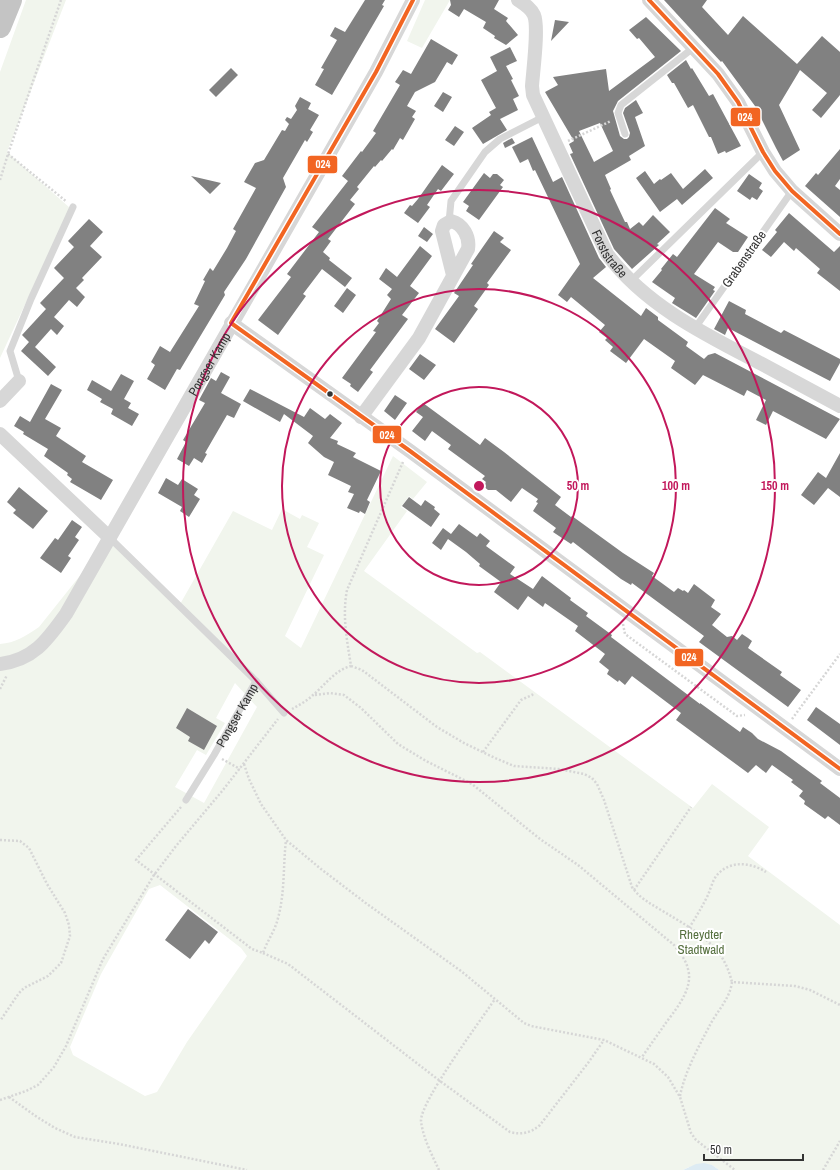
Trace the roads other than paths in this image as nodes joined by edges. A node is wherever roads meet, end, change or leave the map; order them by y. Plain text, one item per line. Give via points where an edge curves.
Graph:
1 (11, 0) edge
2 (413, 0) edge
3 (518, 0) edge
4 (649, 0) edge
5 (0, 27) edge
6 (693, 48) junction
7 (543, 117) junction
8 (625, 134) dead end
9 (763, 152) junction
10 (792, 191) junction
11 (73, 207) road end
12 (449, 222) junction
13 (840, 234) edge
14 (453, 276) junction
15 (631, 281) junction
16 (231, 323) junction
17 (695, 328) junction
18 (19, 381) joint
19 (0, 402) edge
20 (840, 406) edge
21 (361, 417) junction
22 (0, 434) edge
23 (110, 538) junction
24 (0, 664) edge
25 (256, 681) junction
26 (284, 713) road end
27 (840, 769) edge
28 (186, 800) road end

1 - 5 highway
2 - 16 street, Pongser Kamp via 376,72
3 - 7 street, Forststraße via 534,14 536,25 532,91
4 - 6 street
6 - 8 lane via 621,105 618,118
6 - 9 street via 718,74 738,102
7 - 12 lane via 500,139 485,152 451,201
7 - 15 street, Forststraße via 607,254
9 - 10 street via 774,171
9 - 15 lane
10 - 13 street
10 - 17 lane, Grabenstraße
11 - 18 lane via 10,351
12 - 14 street via 444,225 442,231
12 - 14 street via 455,222 460,226 468,243 468,249
14 - 21 street via 415,344
15 - 17 street, Forststraße via 663,307
16 - 21 street
16 - 23 street, Pongser Kamp
17 - 20 street, Forststraße
18 - 19 street
21 - 27 street
22 - 23 street, Pongser Kamp
23 - 24 street, Pongser Kamp via 66,614 47,640 23,658
23 - 25 lane, Pongser Kamp
25 - 26 lane
25 - 28 lane, Pongser Kamp

